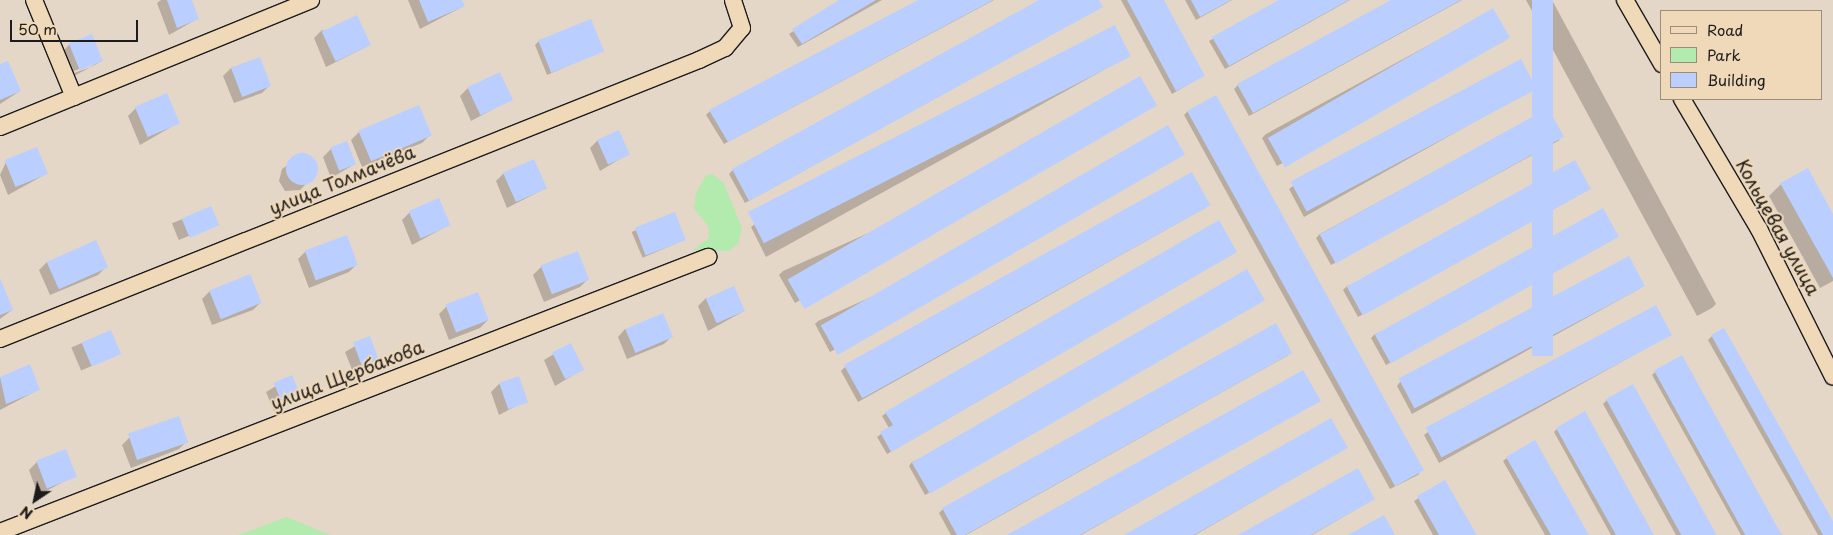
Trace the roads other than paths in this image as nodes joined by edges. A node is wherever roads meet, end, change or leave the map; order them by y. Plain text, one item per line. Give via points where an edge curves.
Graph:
1 (34, 0) edge
2 (311, 0) edge
3 (733, 0) edge
4 (1625, 0) edge
5 (1660, 61) edge
6 (74, 97) junction
7 (1683, 100) edge
8 (0, 127) edge
9 (708, 257) dead end
10 (0, 339) edge
11 (1833, 377) edge
12 (0, 532) edge

1 - 6 street
2 - 6 street
3 - 10 street, улица Толмачёва via 742,28 725,48
4 - 5 street
6 - 8 street
7 - 11 street, Кольцевая улица via 1759,229
9 - 12 street, улица Щербакова

